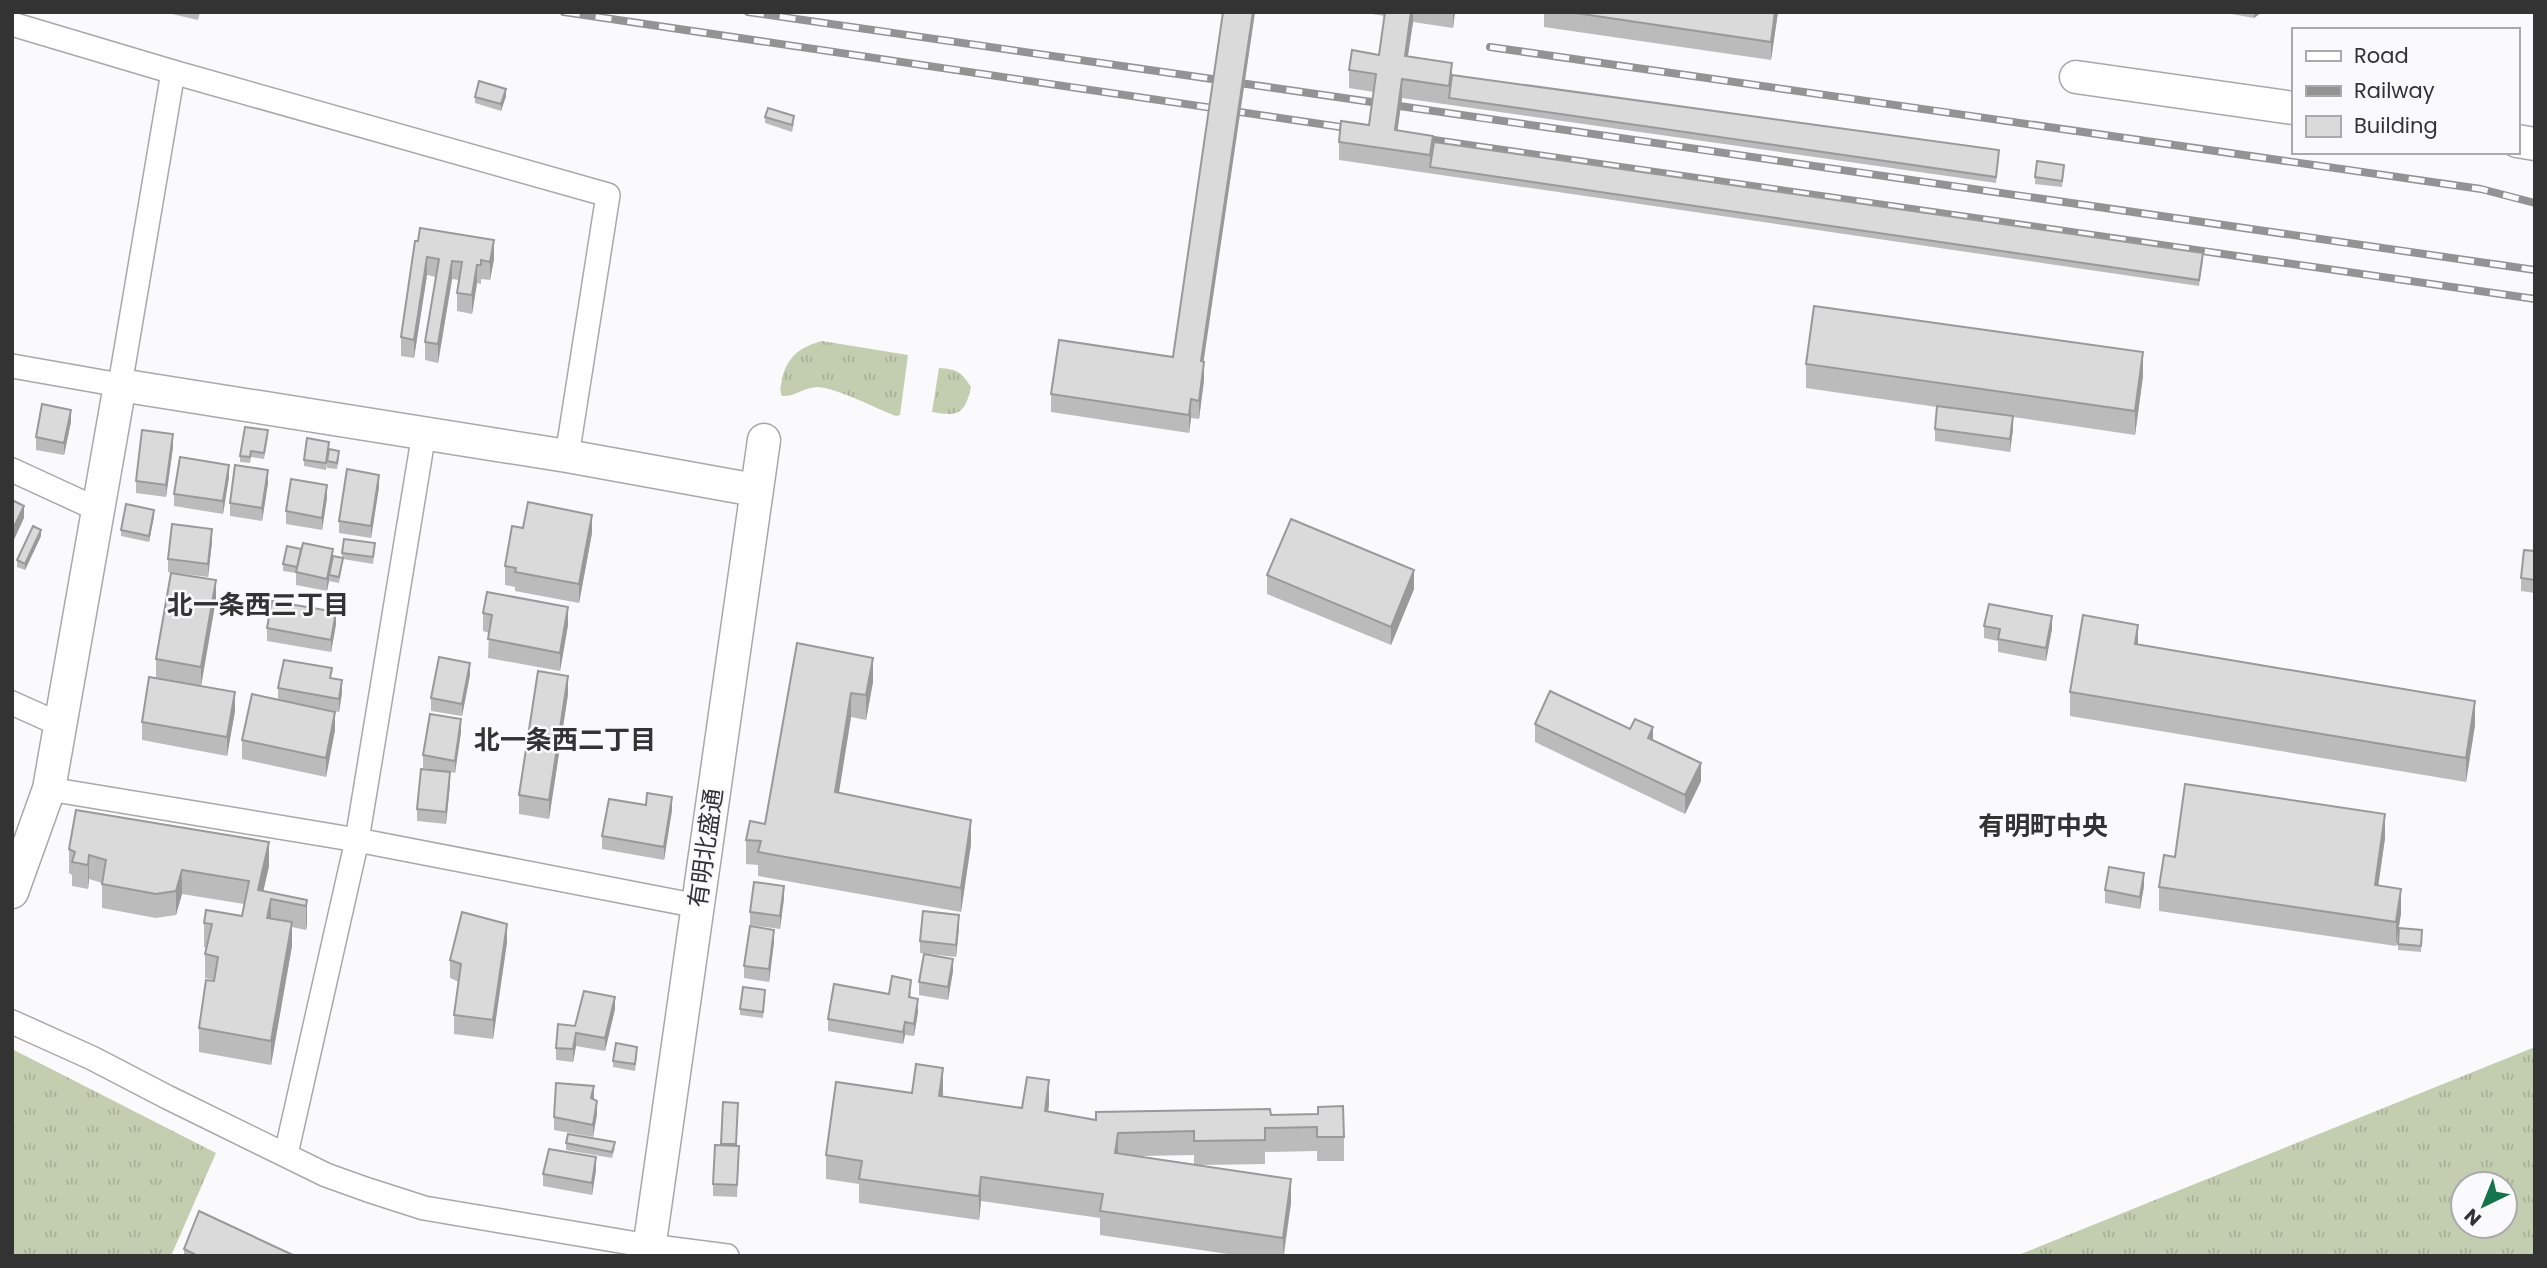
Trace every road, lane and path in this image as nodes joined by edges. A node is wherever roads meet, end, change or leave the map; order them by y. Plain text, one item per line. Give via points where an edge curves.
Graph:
1 (12, 24) edge
2 (173, 72) junction
3 (2076, 77) dead end
4 (2292, 108) edge
5 (12, 366) edge
6 (120, 385) junction
7 (424, 433) junction
8 (764, 440) dead end
9 (567, 456) junction
10 (12, 470) edge
11 (755, 490) junction
12 (99, 510) junction
13 (12, 703) edge
14 (61, 725) junction
15 (49, 789) junction
16 (357, 840) junction
17 (12, 892) edge
18 (698, 906) junction
19 (12, 1022) edge
20 (286, 1154) junction
21 (649, 1251) edge
22 (727, 1256) edge

1 - 2 street
2 - 6 street
2 - 9 street via 608,195
3 - 4 street
5 - 6 street
6 - 7 street
6 - 12 street
7 - 9 street
7 - 16 street
8 - 11 street, 有明北盛通
9 - 11 street
10 - 12 street
11 - 18 street, 有明北盛通
12 - 14 street
13 - 14 street
14 - 15 street
15 - 16 street
15 - 17 street
16 - 18 street
16 - 20 street
18 - 21 street, 有明北盛通
19 - 20 street
20 - 21 street via 327,1175 424,1208
21 - 22 street

